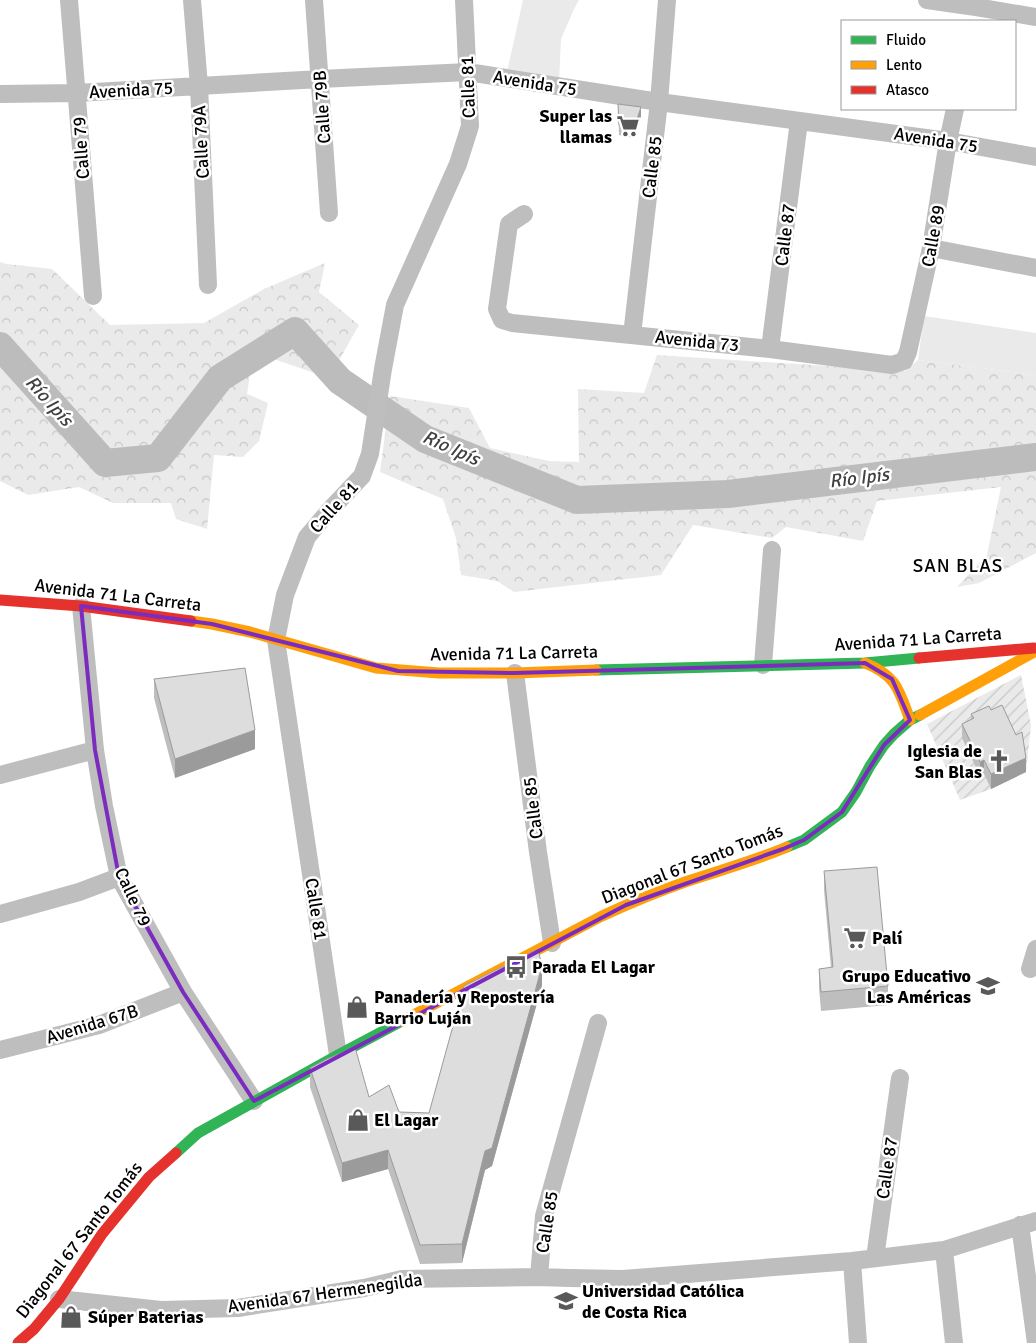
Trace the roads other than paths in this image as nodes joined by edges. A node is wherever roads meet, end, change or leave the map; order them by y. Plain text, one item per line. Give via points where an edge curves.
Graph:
1 (69, 0) edge
2 (192, 0) edge
3 (314, 0) edge
4 (464, 0) edge
5 (668, 0) edge
6 (927, 0) edge
7 (976, 9) edge
8 (1036, 17) edge
9 (468, 72) junction
10 (320, 79) junction
11 (199, 86) junction
12 (77, 93) junction
13 (0, 94) edge
14 (660, 102) junction
15 (955, 110) edge
16 (799, 120) junction
17 (948, 141) junction
18 (1036, 157) edge
19 (329, 213) dead end
20 (524, 214) dead end
21 (931, 248) junction
22 (1036, 268) edge
23 (208, 285) dead end
24 (92, 296) dead end
25 (632, 334) junction
26 (770, 349) junction
27 (904, 361) joint
28 (772, 550) dead end
29 (0, 600) edge
30 (81, 606) junction
31 (276, 640) junction
32 (1036, 650) edge
33 (865, 662) junction
34 (763, 664) junction
35 (515, 673) junction
36 (910, 720) junction
37 (95, 750) junction
38 (0, 775) edge
39 (119, 877) junction
40 (0, 914) edge
41 (552, 943) junction
42 (1036, 949) edge
43 (1030, 969) dead end
44 (183, 992) junction
45 (598, 1023) dead end
46 (0, 1050) edge
47 (338, 1054) junction
48 (900, 1078) dead end
49 (254, 1101) junction
50 (1028, 1223) edge
51 (944, 1250) junction
52 (875, 1258) junction
53 (852, 1261) junction
54 (539, 1277) junction
55 (59, 1300) junction
56 (1036, 1342) edge
57 (18, 1343) edge
58 (858, 1343) edge
59 (954, 1343) edge

1 - 12 street, Calle 79
2 - 11 street, Calle 79A
3 - 10 street, Calle 79B
4 - 9 street, Calle 81
5 - 14 street, Calle 85
6 - 7 street
7 - 8 street
9 - 10 street, Avenida 75
9 - 14 street, Avenida 75
9 - 31 street, Calle 81 via 470,126 458,164 395,305 370,454 362,476 307,537 285,595
10 - 11 street, Avenida 75
10 - 19 street, Calle 79B
11 - 12 street, Avenida 75
11 - 23 street, Calle 79A
12 - 13 street, Avenida 75
12 - 24 street, Calle 79
14 - 16 street, Avenida 75
14 - 25 street, Calle 85
15 - 17 street, Calle 89
16 - 17 street, Avenida 75
16 - 26 street, Calle 87
17 - 18 street, Avenida 75
17 - 21 street, Calle 89
20 - 25 street, Avenida 73 via 509,224 496,309 502,320
21 - 22 street
21 - 27 street, Calle 89
25 - 26 street, Avenida 73
26 - 27 street, Avenida 73 via 892,365
28 - 34 street
29 - 30 main road, Avenida 71 La Carreta
30 - 31 main road, Avenida 71 La Carreta via 212,624
30 - 37 street, Calle 79
31 - 35 main road, Avenida 71 La Carreta via 376,668 439,673
31 - 47 street, Calle 81
32 - 33 main road, Avenida 71 La Carreta
32 - 36 main road, Diagonal 67 Santo Tomás
33 - 34 main road, Avenida 71 La Carreta
33 - 36 main road via 892,679
34 - 35 main road, Avenida 71 La Carreta
35 - 41 street, Calle 85
36 - 41 main road, Diagonal 67 Santo Tomás via 884,745 842,812 804,840 626,905
37 - 38 street
37 - 39 street, Calle 79
39 - 40 street
39 - 44 street, Calle 79
41 - 47 main road, Diagonal 67 Santo Tomás
42 - 43 street
44 - 46 street, Avenida 67B via 99,1025
44 - 49 street, Calle 79
45 - 54 street, Calle 85 via 544,1216
47 - 49 main road, Diagonal 67 Santo Tomás
48 - 52 street, Calle 87
49 - 55 main road, Diagonal 67 Santo Tomás via 198,1133 149,1177 102,1234
50 - 51 street, Avenida 67 Hermenegilda
50 - 56 street
51 - 52 street, Avenida 67 Hermenegilda
51 - 59 street
52 - 53 street, Avenida 67 Hermenegilda
53 - 54 street, Avenida 67 Hermenegilda via 623,1279
53 - 58 street
54 - 55 street, Avenida 67 Hermenegilda via 402,1279 238,1308 161,1310
55 - 57 main road, Diagonal 67 Santo Tomás

